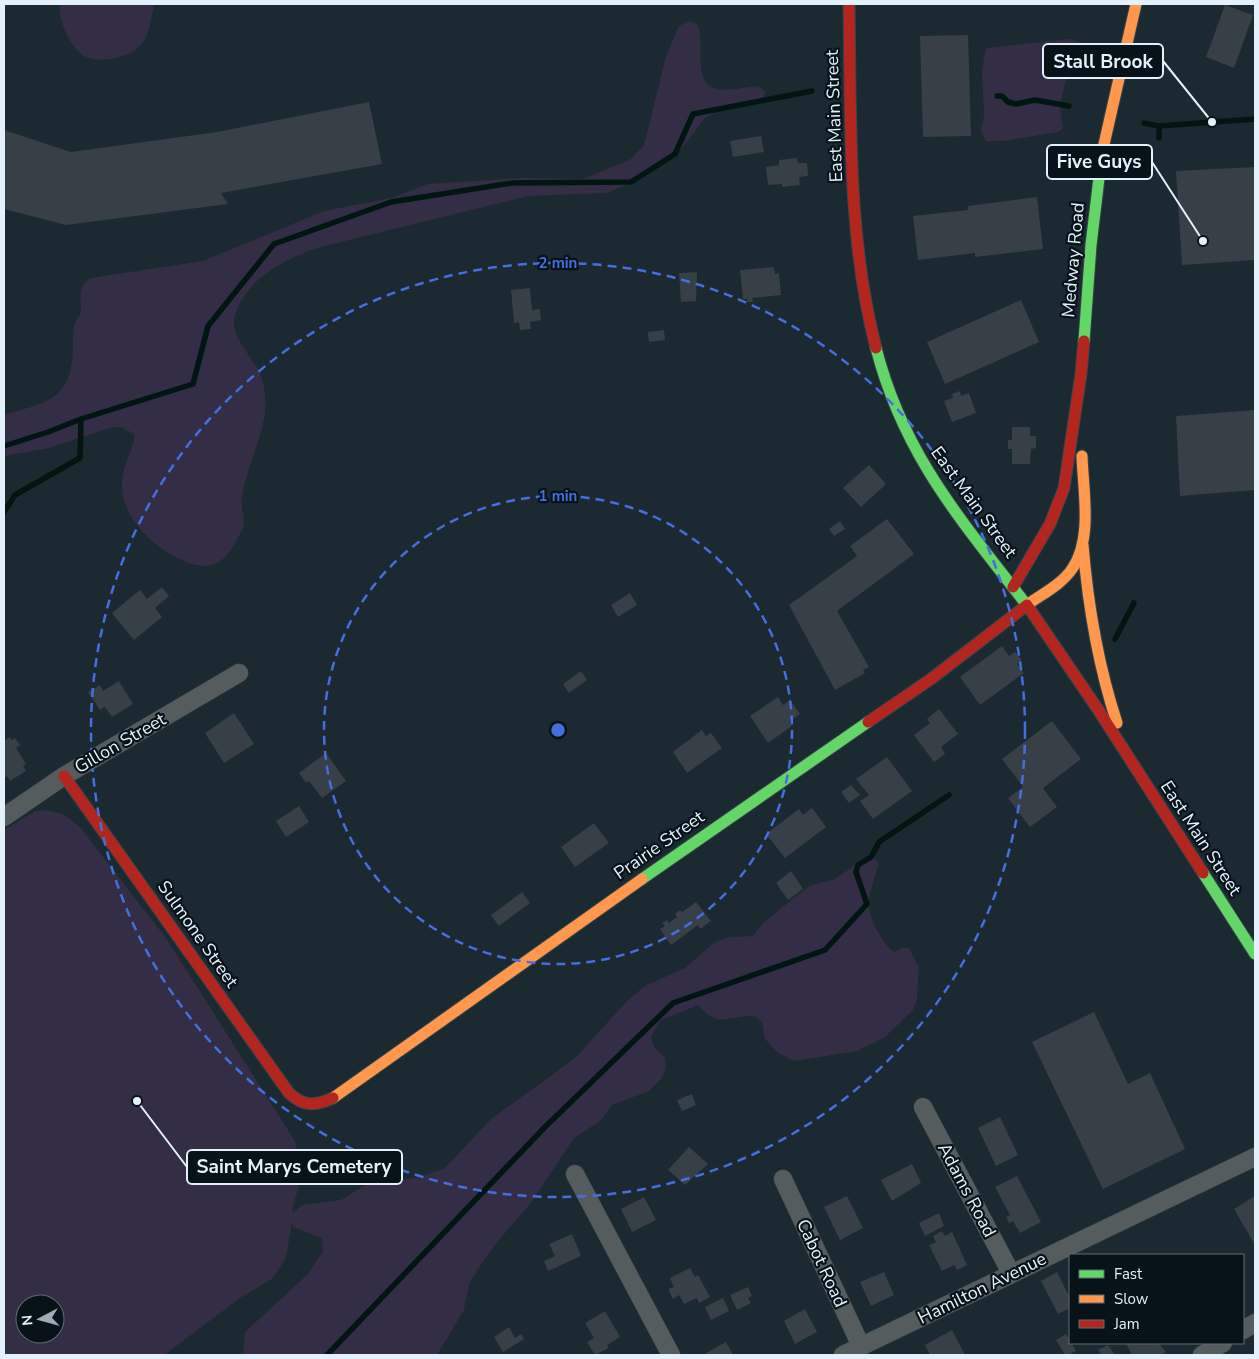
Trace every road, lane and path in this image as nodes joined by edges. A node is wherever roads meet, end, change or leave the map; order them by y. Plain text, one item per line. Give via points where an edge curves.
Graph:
1 (849, 4) edge
2 (1136, 4) edge
3 (1081, 374) junction
4 (1083, 525) junction
5 (1013, 586) junction
6 (1027, 605) junction
7 (239, 673) dead end
8 (1132, 762) junction
9 (64, 776) junction
10 (4, 817) edge
11 (1255, 954) edge
12 (308, 1105) joint
13 (924, 1107) dead end
14 (1255, 1156) edge
15 (575, 1174) dead end
16 (783, 1179) dead end
17 (1011, 1273) junction
18 (1255, 1323) edge
19 (1244, 1329) edge
20 (1221, 1344) edge
21 (861, 1346) junction
22 (671, 1355) edge
23 (843, 1355) edge
24 (1202, 1355) edge

1 - 5 main road, East Main Street via 856,221 864,298 874,343 895,406 922,463
2 - 3 main road, Medway Road via 1102,160 1090,246
3 - 4 main road, Medway Road
3 - 5 main road, Medway Road via 1061,500
4 - 6 main road, Medway Road via 1080,552 1072,569 1058,584
4 - 8 main road via 1085,572 1096,648 1114,716
5 - 6 main road, East Main Street
6 - 8 main road, East Main Street
6 - 12 main road, Prairie Street via 931,679 766,791 333,1098 318,1105
7 - 9 street, Gillon Street
8 - 11 main road, East Main Street
9 - 10 street, Gillon Street
9 - 12 main road, Sulmone Street via 289,1093 298,1102
13 - 17 street, Adams Road
14 - 17 street, Hamilton Avenue
15 - 22 street
16 - 21 street, Cabot Road
17 - 21 street, Hamilton Avenue
18 - 19 street
20 - 24 street
21 - 23 street, Hamilton Avenue

